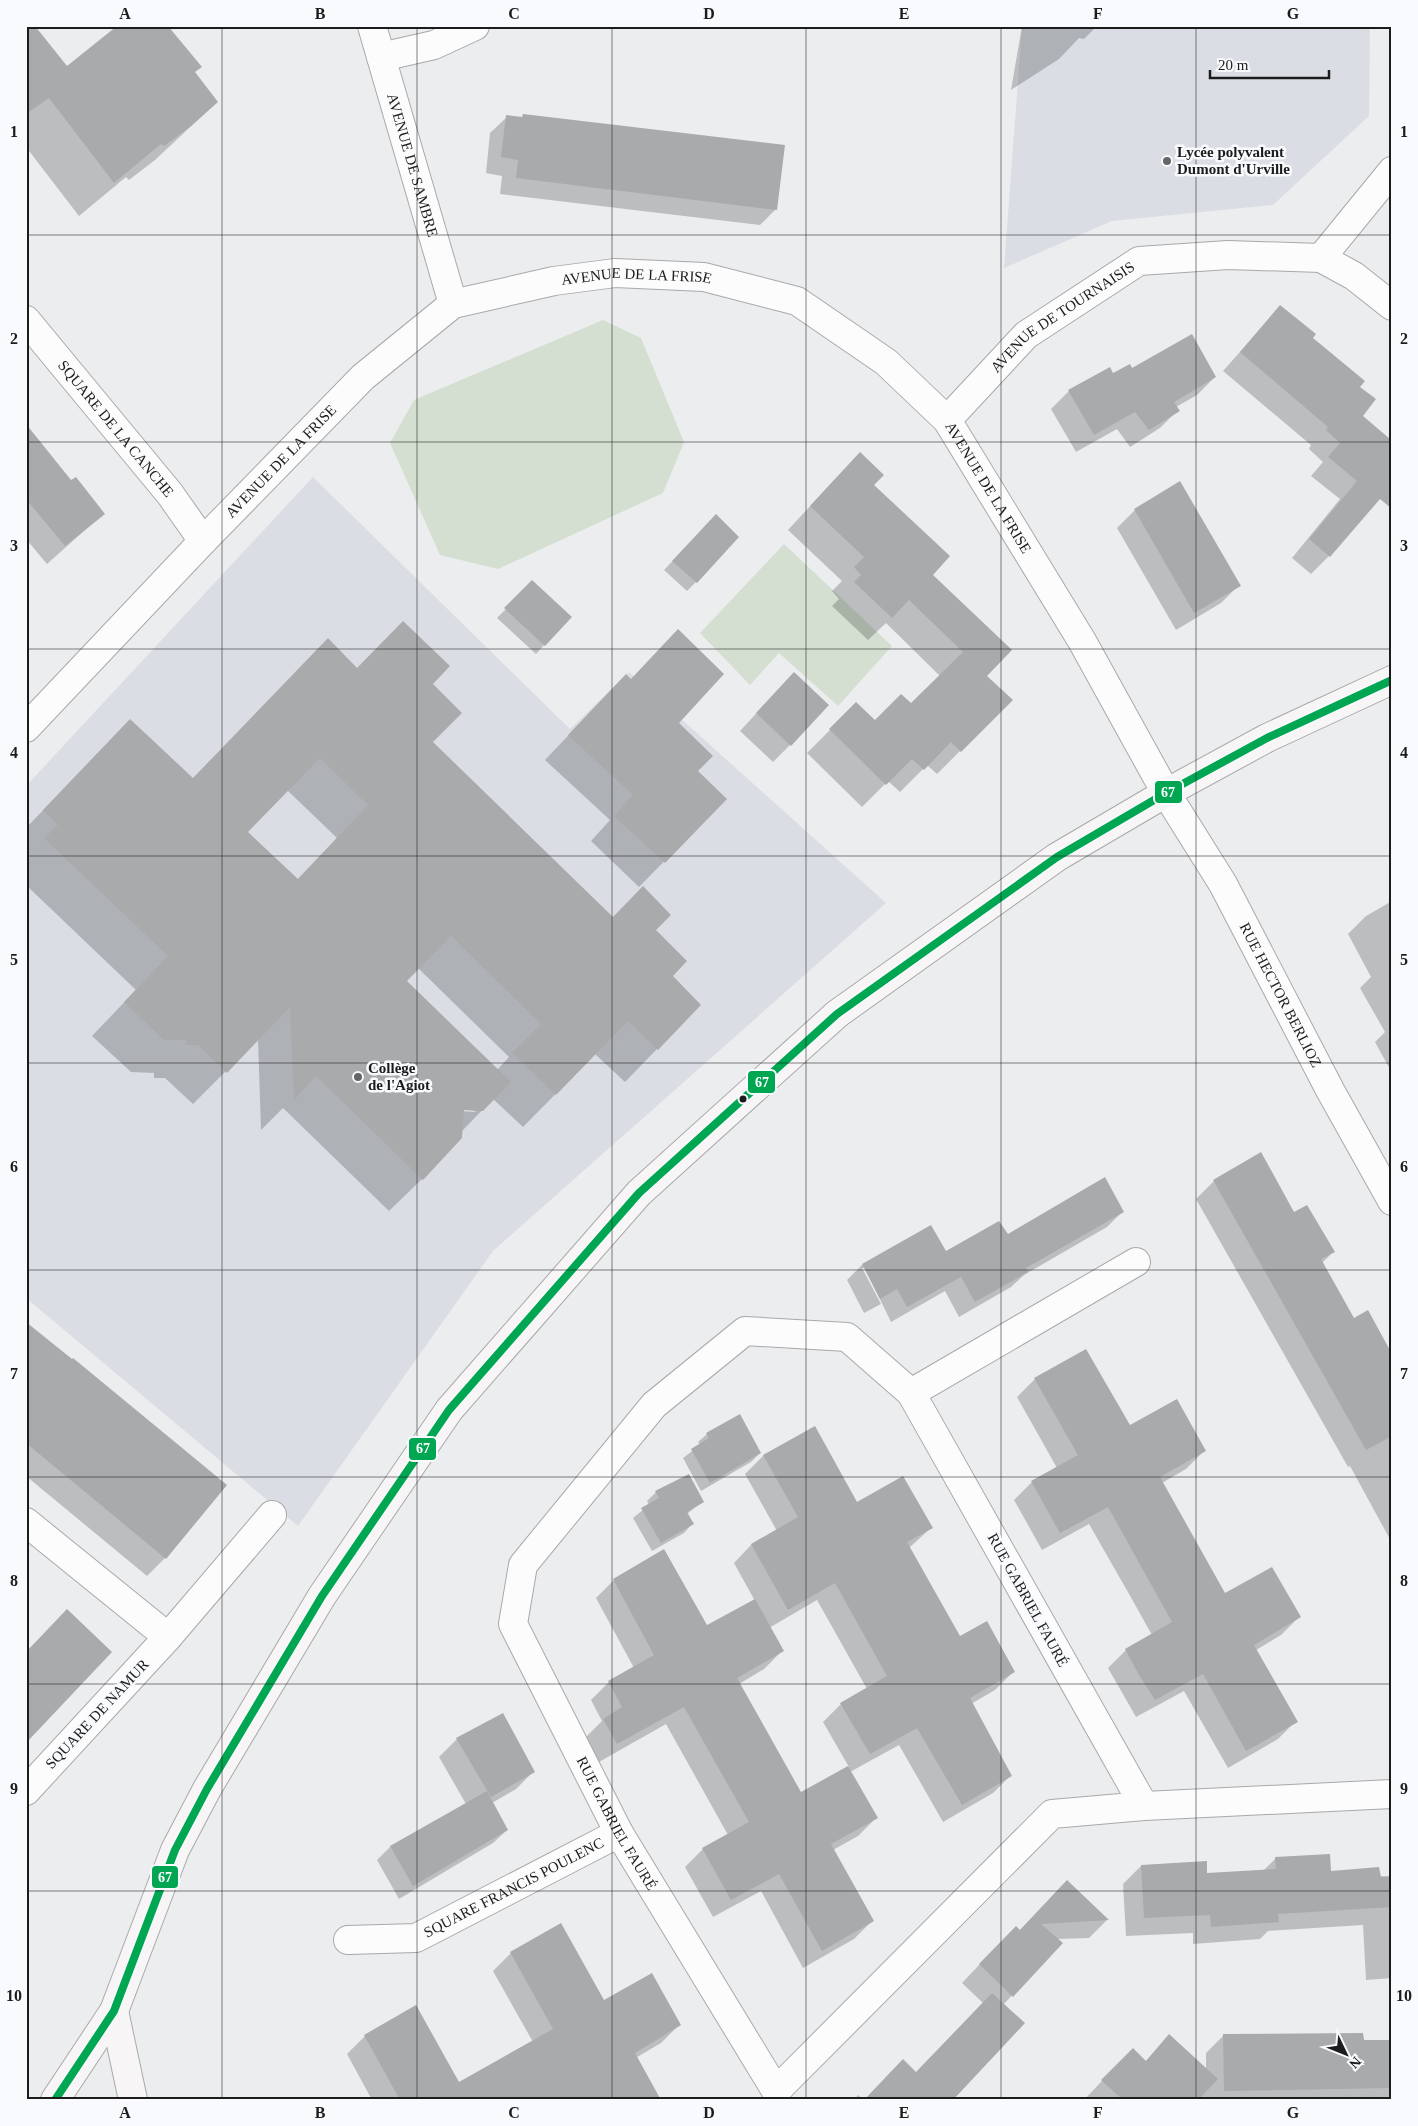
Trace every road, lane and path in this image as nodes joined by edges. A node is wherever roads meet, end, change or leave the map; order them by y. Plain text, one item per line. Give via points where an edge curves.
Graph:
1 (372, 26) edge
2 (475, 26) edge
3 (381, 57) junction
4 (1392, 171) edge
5 (1321, 258) junction
6 (453, 304) junction
7 (1392, 306) edge
8 (26, 320) edge
9 (947, 420) junction
10 (204, 540) junction
11 (1392, 680) edge
12 (26, 728) edge
13 (1166, 792) junction
14 (1392, 1201) edge
15 (1136, 1262) dead end
16 (912, 1393) junction
17 (272, 1515) dead end
18 (26, 1522) edge
19 (168, 1637) junction
20 (26, 1791) edge
21 (1392, 1794) edge
22 (1144, 1806) junction
23 (619, 1833) junction
24 (348, 1940) dead end
25 (114, 2011) junction
26 (772, 2095) edge
27 (55, 2100) edge
28 (133, 2100) edge

1 - 3 street, AVENUE DE SAMBRE
2 - 3 street via 434,45
3 - 6 street, AVENUE DE SAMBRE
4 - 5 street
5 - 7 street, AVENUE DE TOURNAISIS via 1354,276
5 - 9 street, AVENUE DE TOURNAISIS via 1228,255 1139,261 1026,335
6 - 9 street, AVENUE DE LA FRISE via 554,281 615,273 704,277 798,301 886,362
6 - 10 street, AVENUE DE LA FRISE via 363,377
8 - 10 street, SQUARE DE LA CANCHE via 170,494
9 - 13 street, AVENUE DE LA FRISE via 1082,640
10 - 12 street, AVENUE DE LA FRISE
11 - 13 street via 1267,738
13 - 14 street, RUE HECTOR BERLIOZ via 1223,884
13 - 25 street via 1057,857 838,1014 639,1193 449,1410 322,1596 207,1789 175,1850
15 - 16 street
16 - 22 street, RUE GABRIEL FAURÉ
16 - 23 street, RUE GABRIEL FAURÉ via 847,1337 745,1331 654,1405 523,1565 513,1624
17 - 19 street, SQUARE DE NAMUR
18 - 19 street
19 - 20 street, SQUARE DE NAMUR
21 - 22 street, RUE GABRIEL FAURÉ
22 - 26 street, RUE GABRIEL FAURÉ via 1052,1814
23 - 24 street, SQUARE FRANCIS POULENC via 416,1938
23 - 26 street, RUE GABRIEL FAURÉ
25 - 27 street
25 - 28 street

